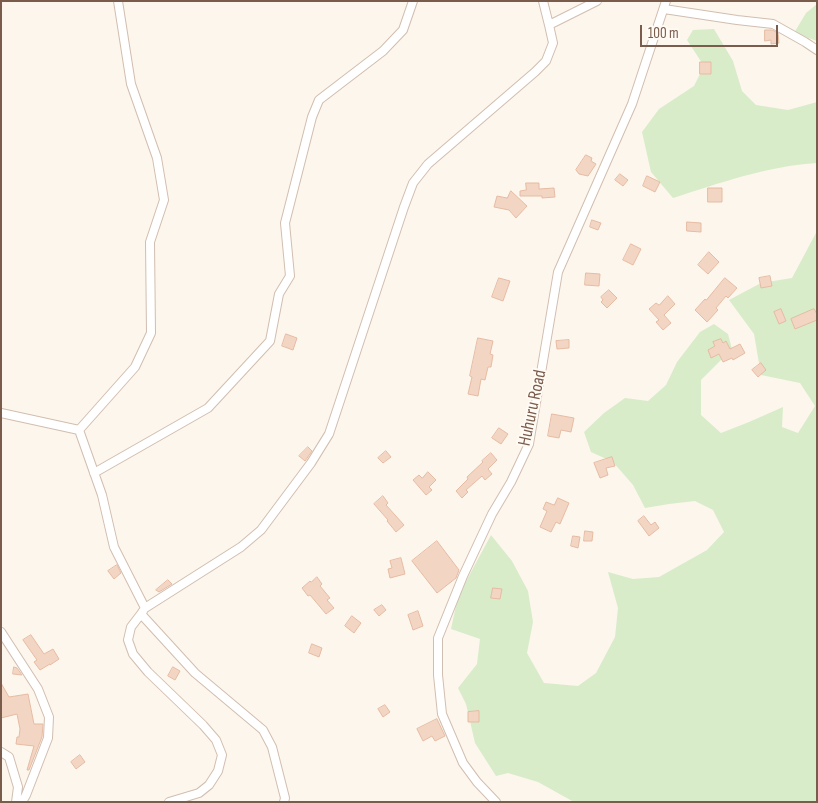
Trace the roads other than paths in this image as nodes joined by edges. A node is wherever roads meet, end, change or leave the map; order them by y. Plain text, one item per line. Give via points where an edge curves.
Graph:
1 (118, 1) edge
2 (413, 1) edge
3 (543, 1) edge
4 (597, 1) edge
5 (665, 5) edge
6 (549, 25) junction
7 (817, 50) edge
8 (1, 413) edge
9 (79, 430) junction
10 (94, 473) junction
11 (143, 611) junction
12 (1, 632) edge
13 (1, 752) edge
14 (16, 802) edge
15 (22, 802) edge
16 (169, 802) edge
17 (284, 802) edge
18 (496, 802) edge

1 - 9 street via 131,84 157,158 164,200 150,242 151,333 135,367
2 - 10 street via 404,30 383,51 319,100 285,223 290,276 279,294 270,341 208,408
3 - 6 street
4 - 6 street
5 - 7 street via 772,24
5 - 18 street, Huhuru Road via 632,104 558,272 529,444 487,523 438,638 442,714 463,763
6 - 11 street via 553,43 546,61 428,164 413,183 329,434 311,463 261,530 241,547
8 - 9 street
9 - 10 street
10 - 11 street via 114,547
11 - 16 street via 131,627 128,640 133,654 203,725 216,740 222,755 218,771 209,785 199,793
11 - 17 street via 194,672 263,730 272,747
12 - 15 street via 38,689 49,717 48,738
13 - 14 street via 9,757 18,787

